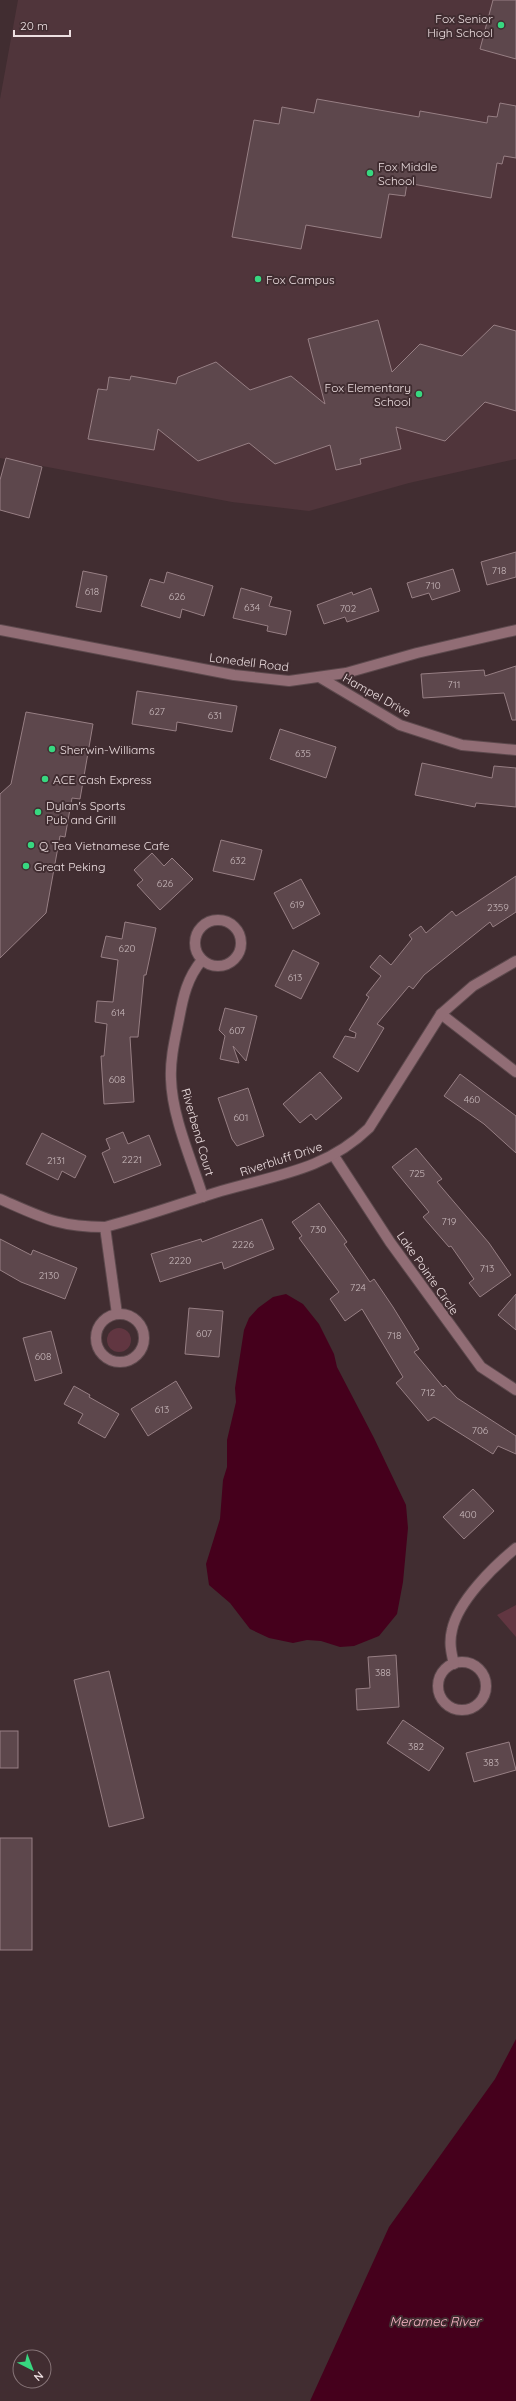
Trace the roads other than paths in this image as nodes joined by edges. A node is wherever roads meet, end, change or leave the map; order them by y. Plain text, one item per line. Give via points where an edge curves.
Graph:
1 (0, 630) edge
2 (516, 630) edge
3 (321, 678) junction
4 (516, 750) edge
5 (202, 960) junction
6 (516, 961) edge
7 (441, 1014) junction
8 (516, 1072) edge
9 (334, 1156) junction
10 (203, 1197) junction
11 (0, 1198) edge
12 (104, 1227) junction
13 (117, 1314) junction
14 (516, 1390) edge
15 (516, 1548) edge
16 (454, 1664) junction

1 - 3 street, Lonedell Road via 251,677 289,681
2 - 3 street, Lonedell Road
3 - 4 street, Hampel Drive via 400,724 462,745
5 - 5 street via 197,954 194,940 201,927 214,920 228,922 234,926 240,939 239,953 234,959 222,966 214,966
5 - 10 street, Riverbend Court via 185,988 172,1056 171,1080 176,1109
6 - 7 street, Riverbluff Drive via 473,986
7 - 8 street
7 - 9 street, Riverbluff Drive via 369,1128
9 - 10 street, Riverbluff Drive via 286,1174
9 - 14 street, Lake Pointe Circle via 390,1242 462,1342 481,1366
10 - 12 street, Riverbluff Drive
11 - 12 street, Riverbluff Drive via 48,1221 78,1227
12 - 13 street
13 - 13 street via 102,1321 98,1328 96,1344 105,1357 119,1363 134,1358 143,1345 144,1337 142,1329 132,1317
15 - 16 street via 482,1581 457,1618 452,1630 450,1647
16 - 16 street via 448,1667 440,1680 440,1694 449,1706 456,1709 471,1708 485,1692 485,1678 481,1671 469,1663

